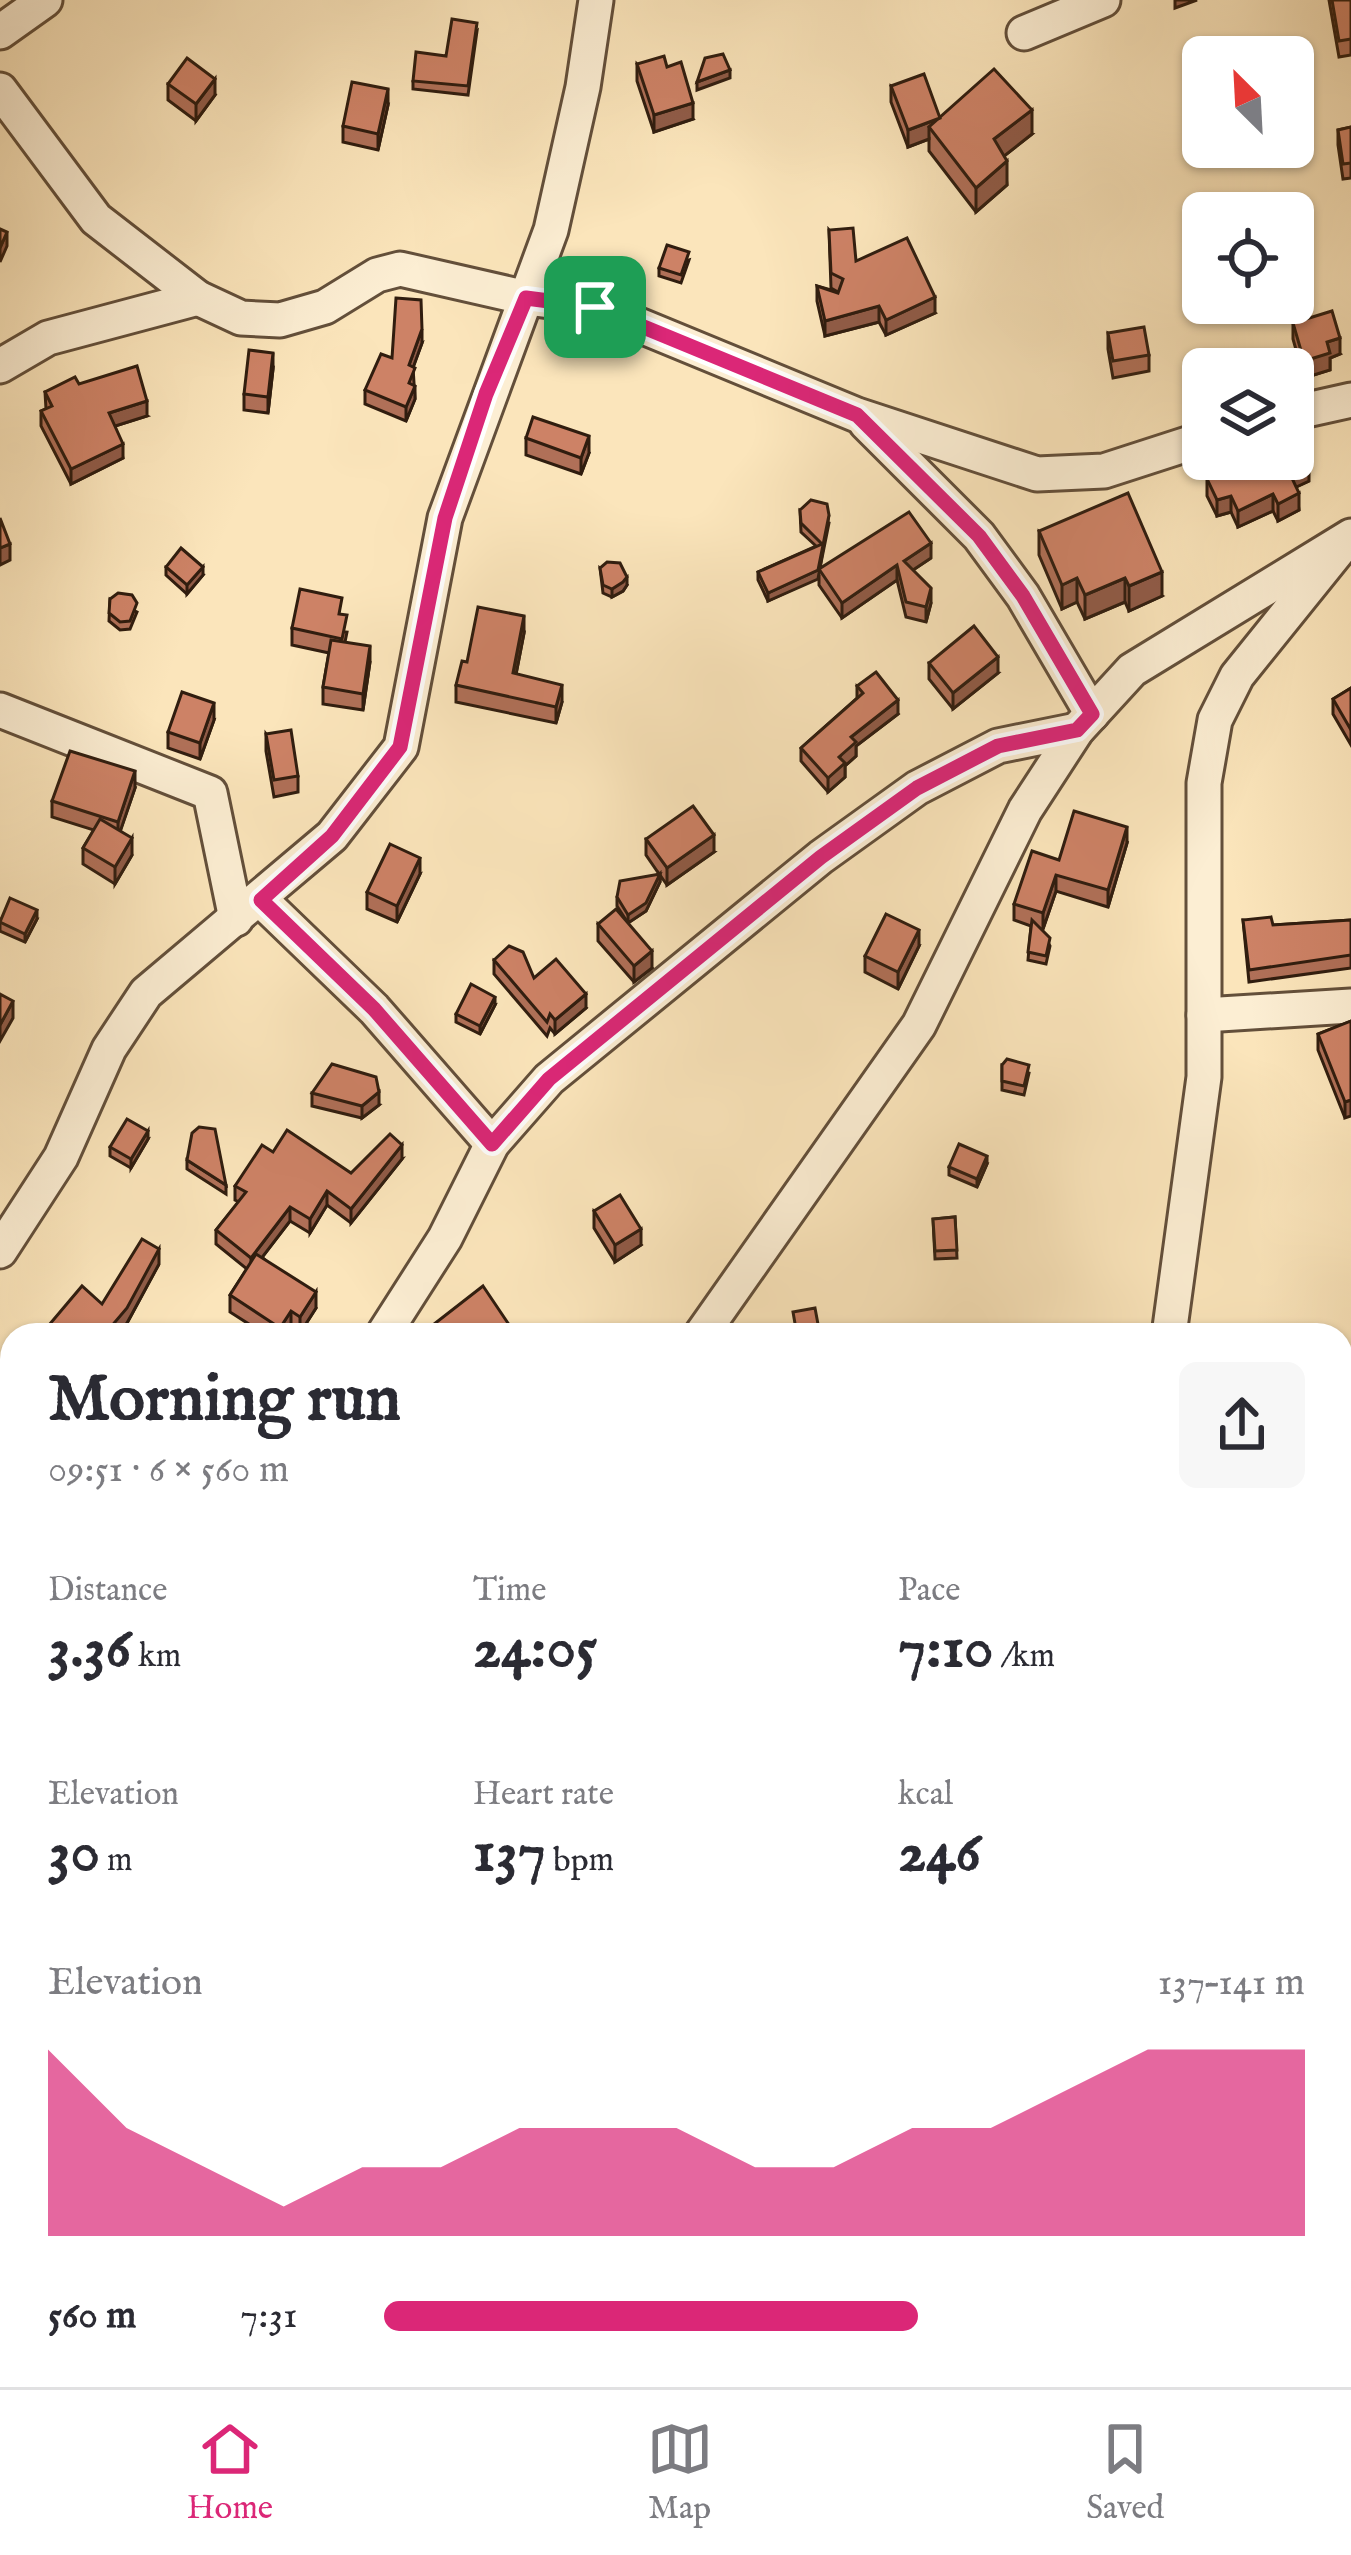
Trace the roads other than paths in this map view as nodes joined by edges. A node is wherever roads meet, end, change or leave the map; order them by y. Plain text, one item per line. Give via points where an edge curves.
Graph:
1 (45, 0) edge
2 (596, 0) edge
3 (1103, 0) edge
4 (0, 32) edge
5 (1024, 34) dead end
6 (0, 90) edge
7 (197, 298) junction
8 (526, 298) junction
9 (0, 366) edge
10 (1351, 400) edge
11 (1314, 408) edge
12 (857, 415) junction
13 (1182, 445) edge
14 (1348, 538) edge
15 (0, 710) edge
16 (1084, 722) junction
17 (249, 910) junction
18 (1351, 1006) edge
19 (1204, 1015) junction
20 (492, 1144) junction
21 (0, 1251) edge
22 (391, 1323) edge
23 (709, 1323) edge
24 (1171, 1323) edge

1 - 4 street
2 - 8 street via 556,209
3 - 5 street
6 - 7 street via 96,219
7 - 8 street via 241,318 280,320 400,269
7 - 9 street via 48,338
8 - 12 street via 595,307
8 - 17 street via 445,518 400,747 332,836
10 - 11 street
12 - 13 street via 1037,474 1071,477
12 - 16 street via 979,536 1023,596
14 - 16 street via 1132,670
14 - 19 street via 1237,676 1215,720 1204,783
15 - 17 street via 206,789
16 - 20 street via 998,746 917,788 549,1079
16 - 23 street via 1025,810 919,1025
17 - 20 street via 374,1009
17 - 21 street via 177,964 126,1019 61,1156
18 - 19 street
19 - 24 street via 1204,1077
20 - 22 street

